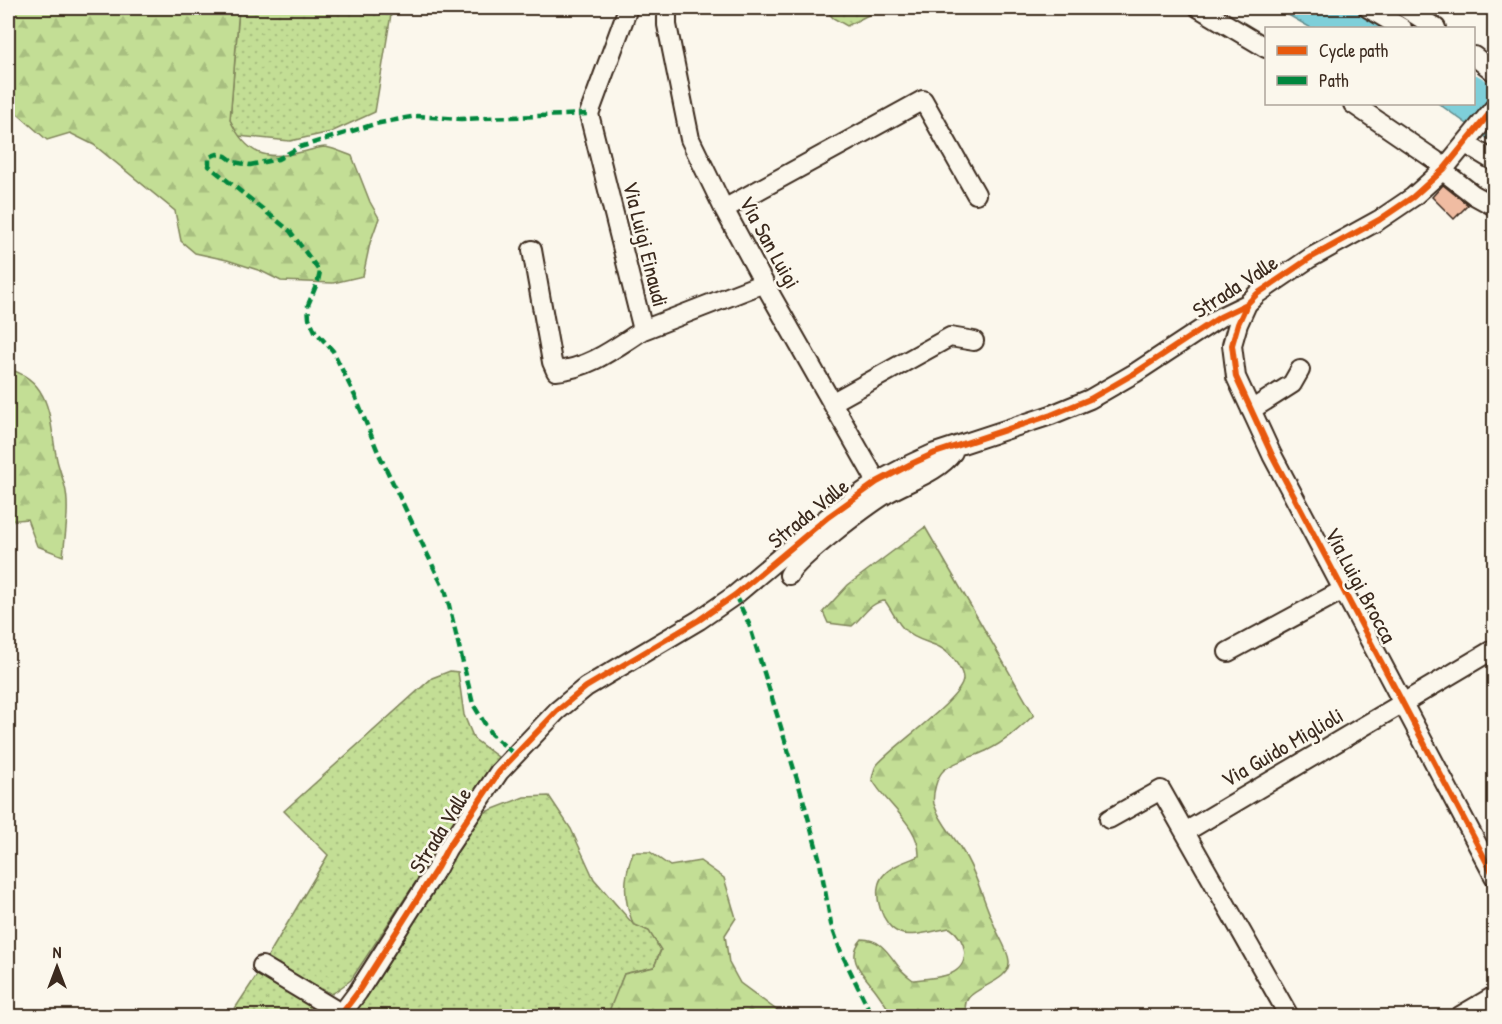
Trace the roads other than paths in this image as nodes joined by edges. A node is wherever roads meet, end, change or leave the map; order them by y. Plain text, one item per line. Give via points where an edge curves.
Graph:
1 (628, 8) edge
2 (667, 8) edge
3 (1199, 8) edge
4 (1368, 8) edge
5 (1405, 8) edge
6 (1400, 27) edge
7 (1434, 27) edge
8 (1265, 47) edge
9 (1475, 58) edge
10 (1494, 72) edge
11 (1475, 73) edge
12 (1494, 83) edge
13 (1354, 105) edge
14 (1494, 108) edge
15 (1468, 140) junction
16 (1494, 161) edge
17 (1444, 170) junction
18 (976, 194) dead end
19 (1494, 206) edge
20 (724, 209) junction
21 (532, 250) dead end
22 (764, 283) junction
23 (1247, 304) junction
24 (643, 330) junction
25 (974, 341) dead end
26 (1300, 370) dead end
27 (833, 402) junction
28 (1251, 410) junction
29 (957, 446) junction
30 (877, 482) junction
31 (789, 575) dead end
32 (1344, 590) junction
33 (1494, 649) edge
34 (1228, 652) dead end
35 (1404, 704) junction
36 (1109, 819) dead end
37 (1185, 832) junction
38 (1494, 876) edge
39 (262, 966) dead end
40 (1494, 996) edge
41 (341, 1015) edge
42 (1288, 1017) edge
43 (1460, 1017) edge

1 - 24 street, Via Luigi Einaudi via 589,114
2 - 20 street, Via San Luigi via 690,139
3 - 8 street
4 - 6 street
5 - 7 street
9 - 10 street
11 - 12 street
13 - 17 street
14 - 15 street, Strada Valle
15 - 16 street
15 - 17 street, Strada Valle
17 - 19 street
17 - 23 street, Strada Valle via 1413,197 1310,258
18 - 20 street via 922,100
20 - 22 street, Via San Luigi
21 - 24 street via 556,371 592,361
22 - 24 street, Via Luigi Einaudi
22 - 27 street, Via San Luigi
23 - 28 street, Via Luigi Brocca via 1232,351 1236,377
23 - 29 street, Strada Valle via 1090,399
25 - 27 street via 950,337
26 - 28 street via 1292,384
27 - 30 street, Via San Luigi
28 - 32 street, Via Luigi Brocca
29 - 30 street, Strada Valle
29 - 31 street via 946,462 885,495 807,555
30 - 41 street, Strada Valle via 828,517 735,595 602,676 557,711 514,754 485,791
32 - 34 street
32 - 35 street, Via Luigi Brocca
33 - 35 street, Via Guido Miglioli
35 - 37 street, Via Guido Miglioli
35 - 38 street, Via Luigi Brocca
36 - 37 street via 1161,790
37 - 42 street
39 - 41 street
40 - 43 street

